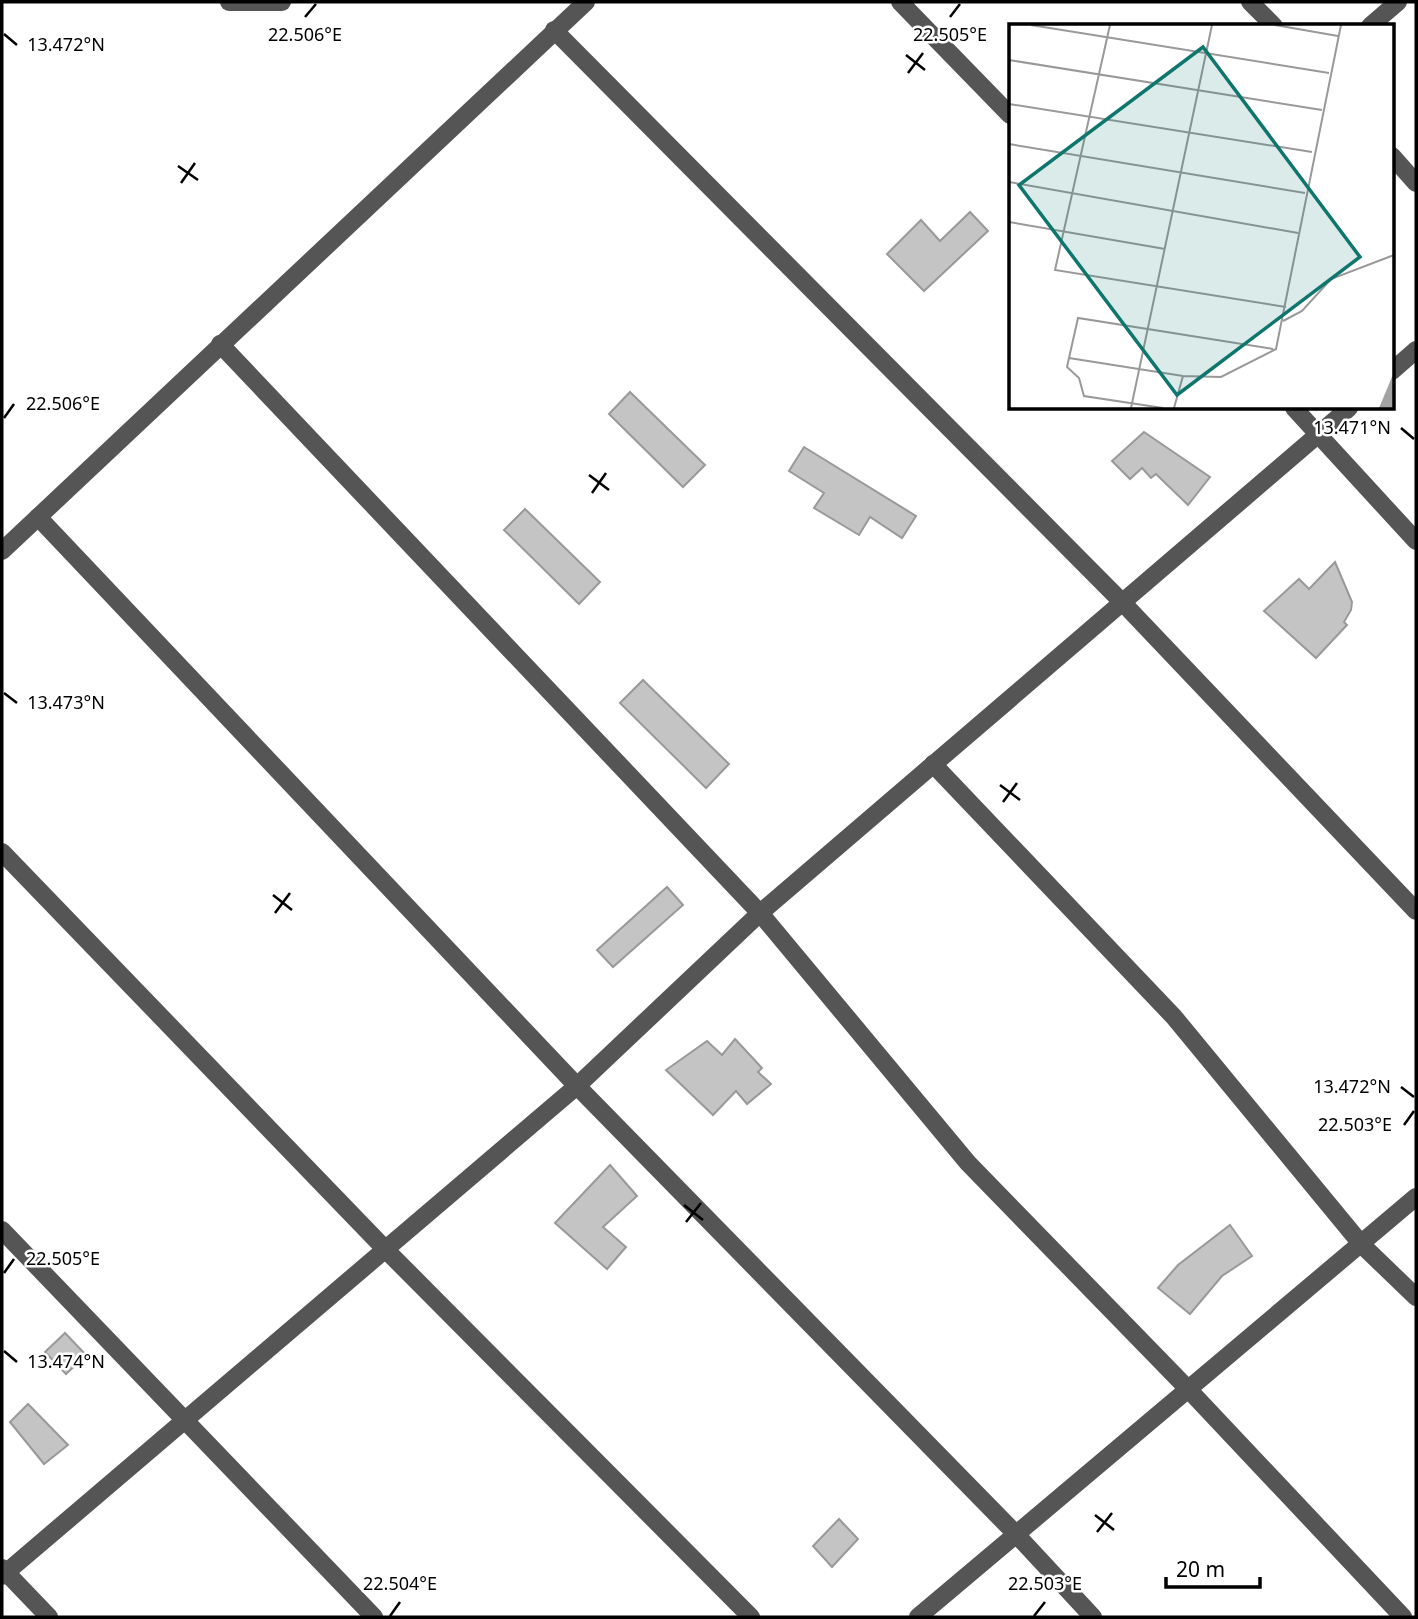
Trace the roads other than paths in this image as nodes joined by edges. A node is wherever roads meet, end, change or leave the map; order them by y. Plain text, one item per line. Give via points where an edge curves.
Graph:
1 (229, 2) edge
2 (282, 2) edge
3 (586, 2) edge
4 (900, 2) edge
5 (1250, 2) edge
6 (1398, 2) edge
7 (1272, 24) edge
8 (1372, 24) edge
9 (554, 30) junction
10 (1009, 114) edge
11 (1394, 158) edge
12 (1416, 183) edge
13 (220, 344) junction
14 (1416, 349) edge
15 (1394, 369) edge
16 (1295, 410) edge
17 (1347, 410) edge
18 (1319, 434) junction
19 (38, 516) junction
20 (1416, 541) edge
21 (2, 551) edge
22 (1124, 604) junction
23 (933, 764) junction
24 (2, 852) edge
25 (1416, 911) edge
26 (760, 914) junction
27 (577, 1086) junction
28 (1416, 1197) edge
29 (2, 1230) edge
30 (1362, 1245) junction
31 (387, 1251) junction
32 (1416, 1297) edge
33 (1189, 1390) junction
34 (185, 1418) junction
35 (1016, 1533) junction
36 (3, 1572) edge
37 (49, 1617) edge
38 (374, 1617) edge
39 (751, 1617) edge
40 (918, 1617) edge
41 (1093, 1617) edge
42 (1403, 1617) edge

1 - 2 street
3 - 9 street
4 - 10 street
5 - 7 street
6 - 8 street
9 - 13 street
9 - 22 street
11 - 12 street
13 - 19 street
13 - 26 street
14 - 15 street
16 - 18 street
17 - 18 street
18 - 20 street
18 - 22 street
19 - 21 street
19 - 27 street
22 - 23 street
22 - 25 street
23 - 26 street
23 - 30 street via 1174,1017
24 - 31 street
26 - 27 street
26 - 33 street via 968,1163
27 - 31 street
27 - 35 street
28 - 30 street
29 - 34 street
30 - 32 street
30 - 33 street
31 - 34 street
31 - 39 street
33 - 35 street
33 - 42 street
34 - 36 street
34 - 38 street
35 - 40 street
35 - 41 street
36 - 37 street

